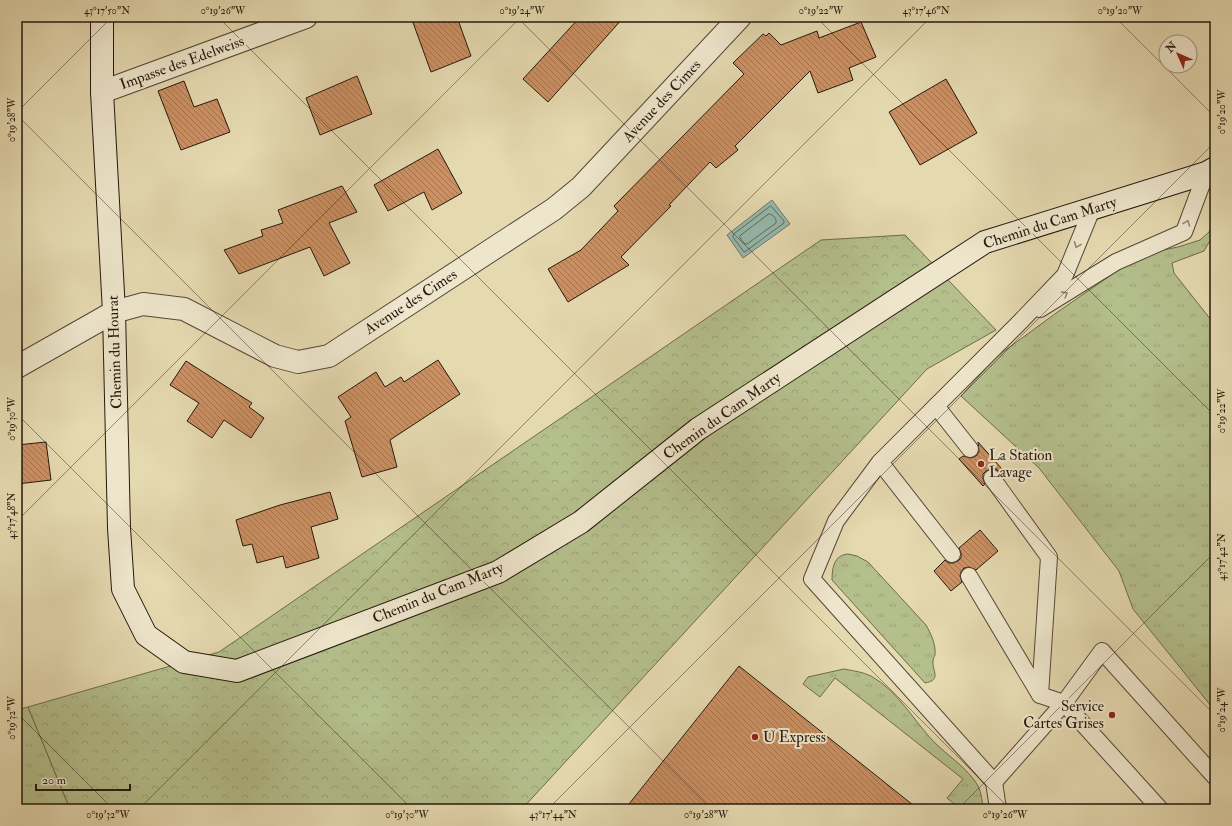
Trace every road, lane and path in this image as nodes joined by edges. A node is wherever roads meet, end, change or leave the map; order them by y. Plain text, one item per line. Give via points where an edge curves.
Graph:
1 (102, 17) edge
2 (306, 17) edge
3 (740, 17) edge
4 (102, 92) junction
5 (1210, 171) edge
6 (1092, 209) junction
7 (114, 312) junction
8 (1020, 322) junction
9 (17, 367) edge
10 (936, 406) junction
11 (970, 450) dead end
12 (880, 462) junction
13 (992, 478) dead end
14 (952, 554) dead end
15 (969, 576) dead end
16 (184, 662) joint
17 (1040, 695) junction
18 (1064, 703) junction
19 (1215, 777) edge
20 (994, 782) junction
21 (998, 809) edge
22 (1160, 809) edge

1 - 4 street, Chemin du Hourat
2 - 4 street, Impasse des Edelweiss
3 - 7 street, Avenue des Cimes via 575,192 554,209 329,356 298,362 274,356 184,309 143,304
4 - 7 street, Chemin du Hourat
5 - 6 street, Chemin du Cam Marty
8 -> 5 lane via 1116,262 1184,232
6 -> 8 lane via 1064,275
6 - 16 street, Chemin du Cam Marty via 985,242 698,429 581,522 498,572 237,671
7 - 9 street, Avenue des Cimes
7 - 16 street, Chemin du Hourat via 122,589 146,635
8 - 10 lane
10 - 11 lane
10 - 12 lane
12 - 14 lane
12 - 20 lane via 836,521 812,579
13 - 17 lane via 1049,557
15 - 17 lane
17 - 18 lane
18 - 19 lane via 1102,651
18 - 20 lane
18 - 22 lane
20 - 21 lane

